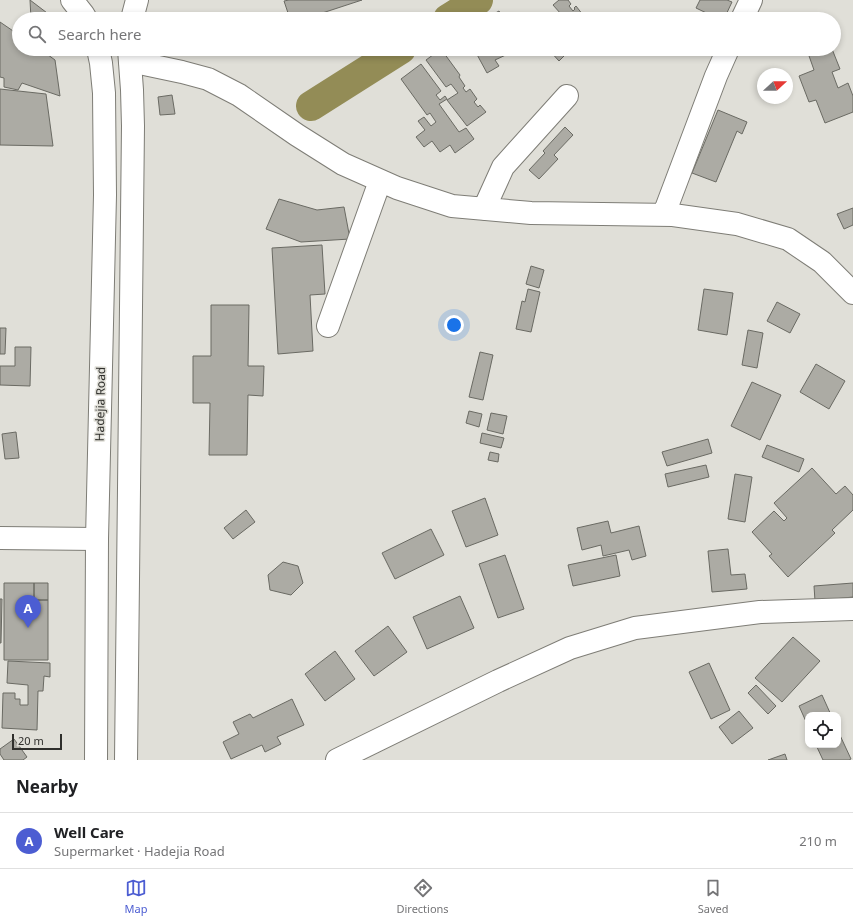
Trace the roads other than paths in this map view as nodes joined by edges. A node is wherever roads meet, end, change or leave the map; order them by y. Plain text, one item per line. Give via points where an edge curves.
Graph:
1 (72, 0) edge
2 (137, 0) edge
3 (751, 0) edge
4 (81, 12) edge
5 (134, 12) edge
6 (745, 12) edge
7 (100, 56) edge
8 (129, 56) edge
9 (132, 56) edge
10 (725, 56) edge
11 (567, 96) dead end
12 (380, 181) junction
13 (484, 209) junction
14 (664, 214) junction
15 (853, 293) edge
16 (328, 326) dead end
17 (0, 538) edge
18 (97, 539) junction
19 (853, 609) edge
20 (96, 760) edge
21 (126, 760) edge
22 (337, 760) edge

1 - 4 street
2 - 5 street
3 - 6 street
7 - 18 street, Hadejia Road via 104,93 105,195
8 - 21 street via 133,126
9 - 12 street via 214,82 239,95 343,164
10 - 14 street
11 - 13 street via 502,166
12 - 13 street via 452,206
12 - 16 street
13 - 14 street via 531,213
14 - 15 street via 737,224 788,239 822,262
17 - 18 street
18 - 20 street, Hadejia Road
19 - 22 street via 760,612 635,628 570,648

